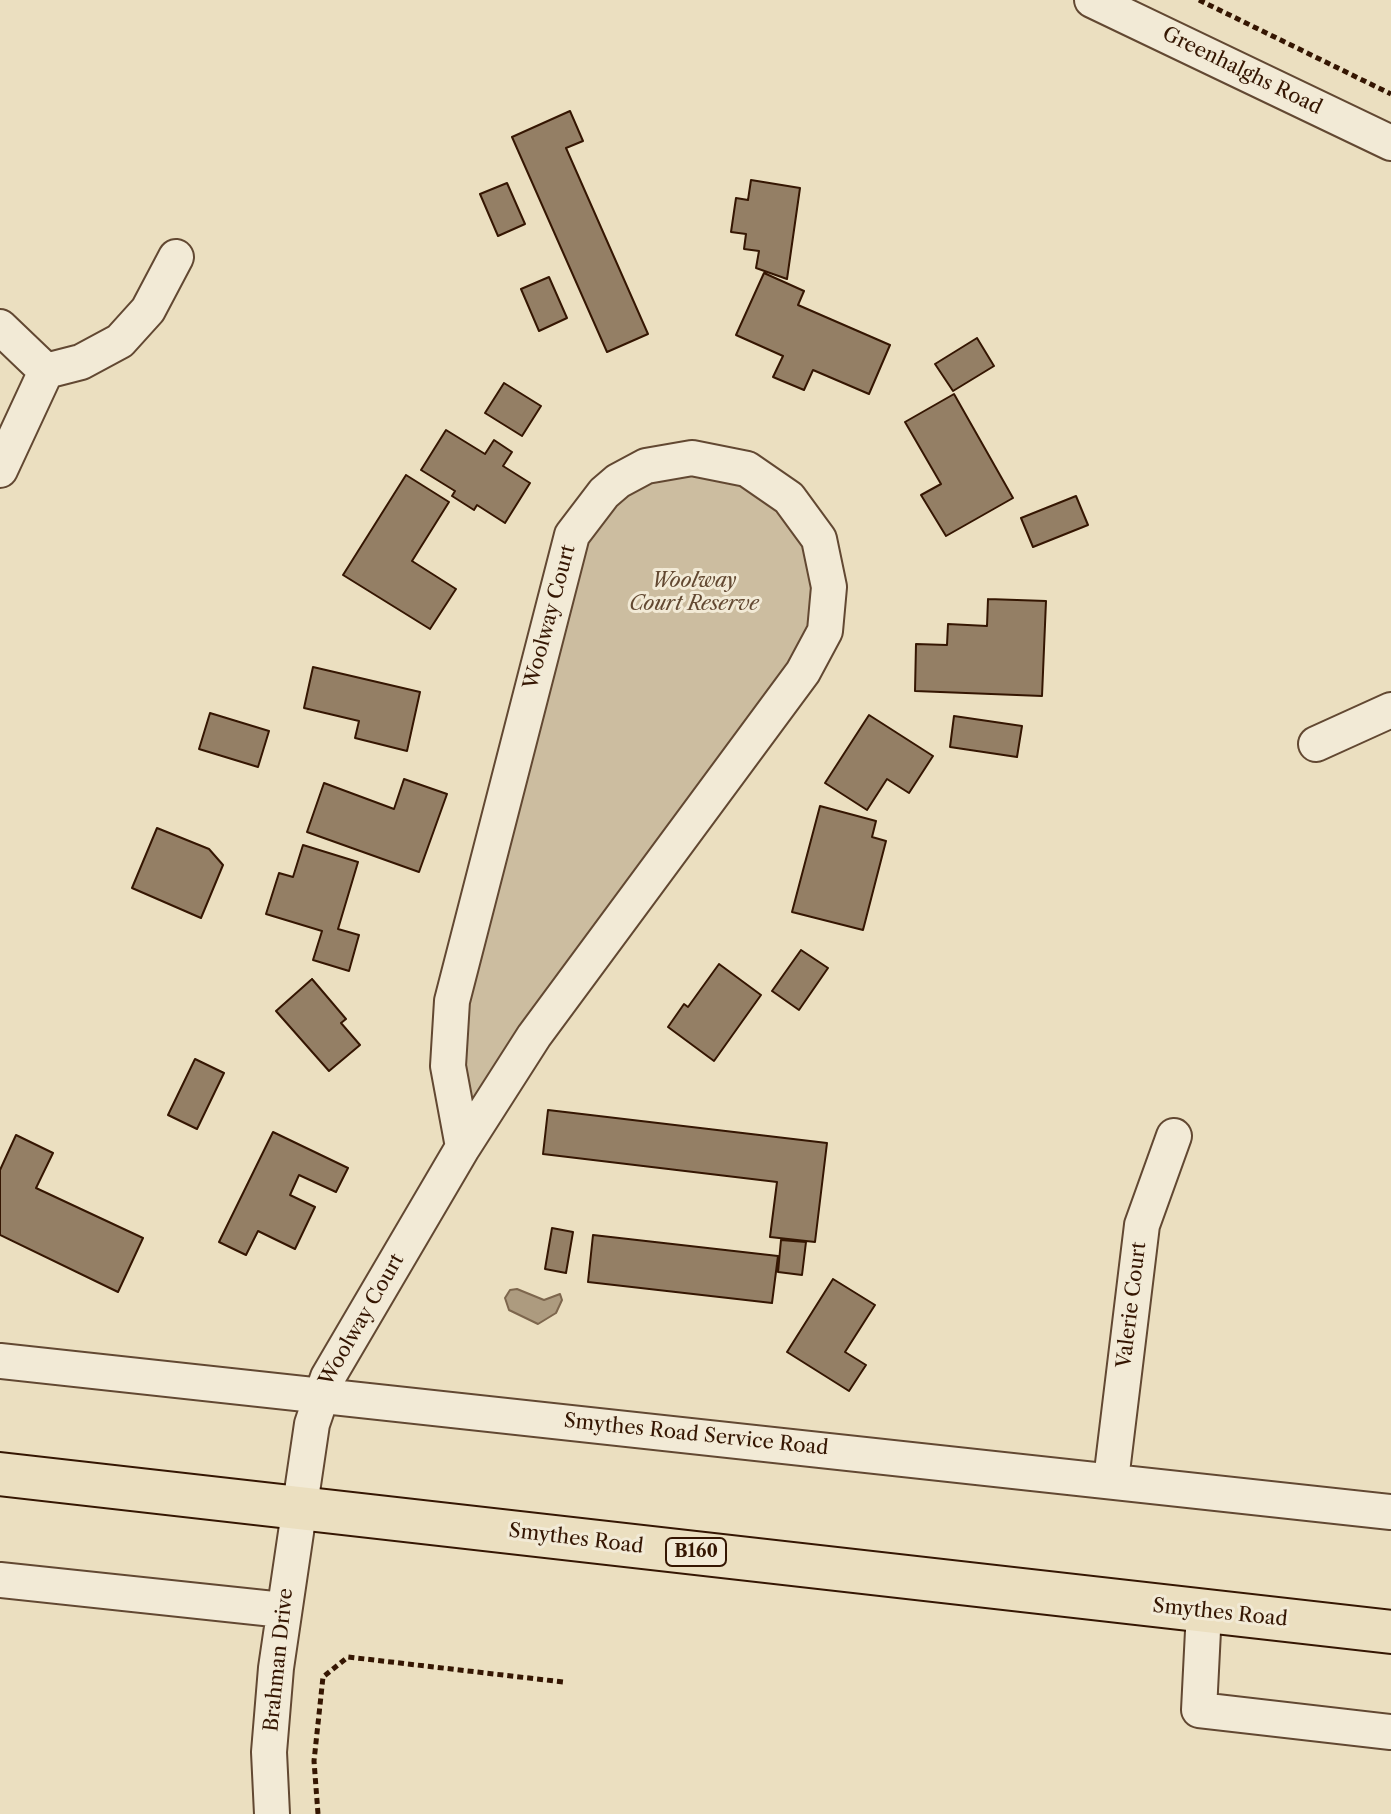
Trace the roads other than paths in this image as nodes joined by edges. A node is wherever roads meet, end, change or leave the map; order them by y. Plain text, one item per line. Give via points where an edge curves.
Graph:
1 (1092, 0) edge
2 (1391, 143) edge
3 (176, 257) dead end
4 (0, 327) edge
5 (46, 371) junction
6 (0, 470) edge
7 (1391, 710) edge
8 (1316, 744) dead end
9 (1174, 1136) dead end
10 (463, 1147) junction
11 (0, 1361) edge
12 (320, 1395) junction
13 (0, 1474) edge
14 (1111, 1480) junction
15 (300, 1507) junction
16 (1391, 1512) edge
17 (0, 1580) edge
18 (283, 1610) junction
19 (1204, 1611) junction
20 (1391, 1632) edge
21 (1391, 1732) edge
22 (272, 1814) edge

1 - 2 street, Greenhalghs Road
3 - 5 street via 143,318 120,341 81,362
4 - 5 street
5 - 6 street
7 - 8 street
9 - 14 street, Valerie Court via 1142,1225
10 - 10 street, Woolway Court via 448,1066 452,1001 572,535 604,493 646,466 692,458 747,469 789,498 819,539 829,587 820,645 548,1016
10 - 12 street, Woolway Court
11 - 12 street, Smythes Road Service Road
12 - 14 street, Smythes Road Service Road
12 - 15 street, Woolway Court
13 - 15 main road, Smythes Road / B160
14 - 16 street, Smythes Road Service Road
15 - 18 street, Brahman Drive
15 - 19 main road, Smythes Road / B160
17 - 18 street
18 - 22 street, Brahman Drive via 269,1752
19 - 20 main road, Smythes Road / B160
19 - 21 street via 1199,1710

